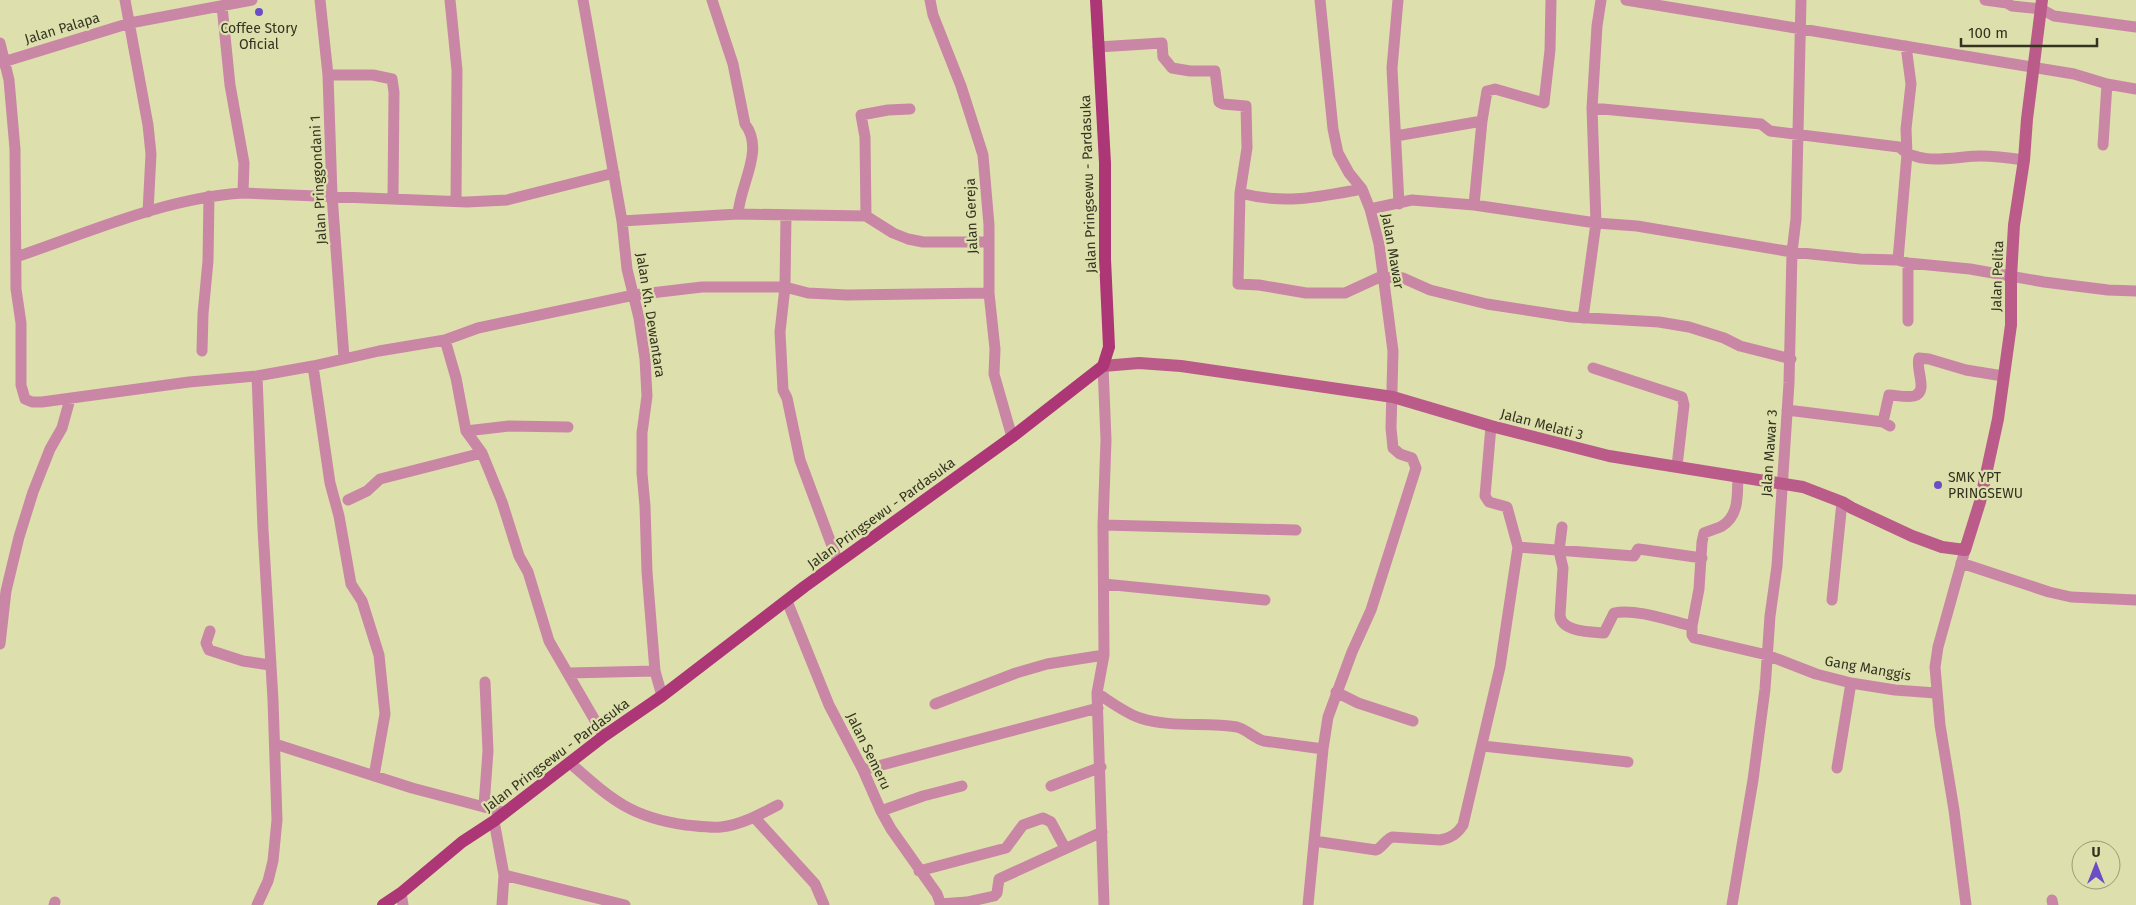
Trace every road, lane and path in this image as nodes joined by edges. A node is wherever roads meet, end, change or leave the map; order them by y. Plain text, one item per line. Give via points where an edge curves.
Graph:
1 (124, 0) edge
2 (247, 0) edge
3 (320, 0) edge
4 (450, 0) edge
5 (583, 0) edge
6 (712, 0) edge
7 (930, 0) edge
8 (1096, 0) edge
9 (1320, 0) edge
10 (1398, 0) edge
11 (1551, 0) edge
12 (1601, 0) edge
13 (1626, 0) edge
14 (1801, 0) edge
15 (1984, 0) edge
16 (2041, 5) edge
17 (222, 6) junction
18 (1692, 6) edge
19 (130, 23) junction
20 (1800, 27) junction
21 (2136, 27) edge
22 (0, 44) edge
23 (1906, 46) junction
24 (1098, 47) junction
25 (2, 62) edge
26 (2034, 67) junction
27 (328, 75) junction
28 (2107, 84) junction
29 (2136, 89) edge
30 (1592, 108) junction
31 (910, 109) dead end
32 (1482, 120) junction
33 (1798, 134) junction
34 (1396, 136) junction
35 (2103, 145) dead end
36 (1907, 154) junction
37 (2024, 160) junction
38 (614, 173) junction
39 (1362, 189) junction
40 (243, 193) junction
41 (1240, 193) junction
42 (332, 195) junction
43 (209, 196) junction
44 (393, 198) junction
45 (456, 200) junction
46 (1399, 204) junction
47 (1474, 204) junction
48 (1370, 209) junction
49 (148, 212) junction
50 (738, 214) junction
51 (786, 215) junction
52 (866, 216) junction
53 (622, 220) junction
54 (1596, 223) junction
55 (988, 242) junction
56 (1792, 252) junction
57 (16, 257) junction
58 (1903, 262) junction
59 (1382, 276) junction
60 (2010, 277) junction
61 (785, 287) junction
62 (2136, 291) edge
63 (989, 293) junction
64 (634, 295) junction
65 (1582, 318) junction
66 (1908, 321) dead end
67 (445, 340) junction
68 (202, 351) dead end
69 (344, 358) junction
70 (1790, 359) junction
71 (313, 366) junction
72 (1102, 366) junction
73 (1593, 368) dead end
74 (257, 376) junction
75 (2003, 376) junction
76 (1393, 397) junction
77 (70, 399) junction
78 (1787, 410) junction
79 (1491, 426) junction
80 (568, 427) dead end
81 (466, 430) junction
82 (1012, 437) junction
83 (482, 453) junction
84 (1677, 466) junction
85 (1738, 476) junction
86 (1782, 484) junction
87 (348, 500) dead end
88 (1842, 502) junction
89 (1103, 525) junction
90 (1562, 528) dead end
91 (1296, 530) dead end
92 (1518, 546) junction
93 (1965, 550) junction
94 (1559, 551) junction
95 (1702, 558) junction
96 (838, 562) junction
97 (1962, 563) junction
98 (1104, 584) junction
99 (1265, 600) dead end
100 (1832, 600) dead end
101 (2136, 600) edge
102 (787, 601) junction
103 (1692, 626) junction
104 (210, 631) dead end
105 (0, 644) edge
106 (1104, 655) junction
107 (1767, 656) junction
108 (270, 665) junction
109 (656, 672) junction
110 (569, 673) junction
111 (485, 682) dead end
112 (1851, 683) junction
113 (1336, 692) junction
114 (1097, 693) junction
115 (1936, 693) junction
116 (662, 696) junction
117 (935, 704) dead end
118 (1098, 708) junction
119 (1413, 721) dead end
120 (604, 736) junction
121 (275, 744) junction
122 (1483, 746) junction
123 (1323, 749) junction
124 (570, 762) junction
125 (1628, 762) dead end
126 (1101, 767) junction
127 (1837, 768) dead end
128 (863, 770) junction
129 (374, 776) junction
130 (962, 786) dead end
131 (1051, 786) dead end
132 (778, 805) dead end
133 (484, 806) junction
134 (881, 811) junction
135 (499, 817) junction
136 (754, 817) junction
137 (1102, 832) junction
138 (1314, 841) junction
139 (1066, 848) junction
140 (920, 871) junction
141 (504, 875) junction
142 (402, 899) edge
143 (940, 904) edge
144 (257, 905) edge
145 (383, 905) edge
146 (502, 905) edge
147 (625, 905) edge
148 (824, 905) edge
149 (1104, 905) edge
150 (1308, 905) edge
151 (1732, 905) edge
152 (1966, 905) edge

1 - 19 street
2 - 17 street, Jalan Palapa
3 - 27 street, Jalan Pringgondani 1
4 - 45 street via 457,70
5 - 38 street, Jalan Kh. Dewantara
6 - 50 street via 733,64 745,124 754,142 751,169 741,191
7 - 55 street, Jalan Gereja via 983,155
8 - 24 main road, Jalan Pringsewu - Pardasuka
9 - 39 street, Jalan Mawar via 1338,153
10 - 34 street via 1392,68
11 - 32 street via 1544,102 1495,89 1487,91
12 - 30 street
13 - 18 street
14 - 20 street, Jalan Mawar 3
15 - 16 street via 2007,2 2012,6
16 - 21 street via 2054,16
16 - 26 street, Jalan Pelita
17 - 19 street, Jalan Palapa
17 - 40 street via 230,85 244,163
18 - 20 street
19 - 25 street, Jalan Palapa
19 - 49 street via 151,154
20 - 23 street
20 - 33 street, Jalan Mawar 3
22 - 25 street
23 - 26 street
23 - 36 street via 1911,84
24 - 41 street via 1162,43 1163,57 1172,68 1215,71 1219,102 1243,104 1247,110 1247,148
24 - 72 main road, Jalan Pringsewu - Pardasuka via 1105,163 1109,346
25 - 57 street via 9,80 15,149
26 - 28 street
26 - 37 street, Jalan Pelita
27 - 42 street, Jalan Pringgondani 1
27 - 44 street via 373,75 392,79
28 - 29 street
28 - 35 street
30 - 33 street via 1758,124 1768,130
30 - 54 street
31 - 52 street via 861,115
32 - 34 street
32 - 47 street
33 - 36 street via 1894,146
33 - 56 street, Jalan Mawar 3
34 - 46 street
36 - 37 street via 1928,159 1982,156
36 - 58 street
37 - 60 street, Jalan Pelita
38 - 45 street via 507,200
38 - 53 street, Jalan Kh. Dewantara
39 - 41 street via 1290,201
39 - 48 street, Jalan Mawar
40 - 42 street
40 - 43 street
41 - 59 street via 1238,284 1306,293 1345,294
42 - 44 street
42 - 69 street, Jalan Pringgondani 1
43 - 49 street
43 - 68 street
44 - 45 street
46 - 47 street via 1412,200
46 - 48 street
47 - 54 street
48 - 59 street, Jalan Mawar via 1379,244
49 - 57 street
50 - 51 street
50 - 53 street
51 - 52 street
51 - 61 street
52 - 55 street via 888,230 923,242
53 - 64 street, Jalan Kh. Dewantara via 627,269
54 - 56 street via 1637,226
54 - 65 street
55 - 63 street, Jalan Gereja
56 - 58 street
56 - 70 street, Jalan Mawar 3
57 - 77 street via 16,289 22,323 21,385 25,399 32,402
58 - 60 street
58 - 66 street
59 - 65 street via 1403,278 1430,290 1479,303
59 - 76 street, Jalan Mawar via 1393,351
60 - 62 street
60 - 75 street, Jalan Pelita via 2011,325
61 - 63 street via 808,293 847,296
61 - 64 street via 702,288
61 - 96 street via 780,332 783,390 800,460
63 - 82 street, Jalan Gereja via 995,349 994,374
64 - 67 street via 478,328
64 - 109 street, Jalan Kh. Dewantara via 646,378 642,473
65 - 70 street via 1689,327 1740,346
67 - 69 street
67 - 81 street
69 - 71 street
70 - 78 street, Jalan Mawar 3
71 - 74 street
71 - 129 street via 330,483 351,584 362,601 379,655 385,714
72 - 76 street, Jalan Melati 3 via 1181,366
72 - 82 main road, Jalan Pringsewu - Pardasuka
72 - 89 street via 1106,440
73 - 84 street via 1682,397 1684,405
74 - 77 street
74 - 108 street
75 - 78 street via 1966,370 1922,357 1917,365 1920,392 1913,396 1889,396 1887,424
75 - 93 street, Jalan Pelita via 1998,419 1980,502
76 - 79 street, Jalan Melati 3
76 - 113 street, Jalan Mawar via 1393,448 1412,458 1416,468 1371,610
77 - 105 street via 62,428 33,492 19,537 6,591
78 - 86 street, Jalan Mawar 3
79 - 84 street, Jalan Melati 3 via 1609,456
79 - 92 street via 1485,496 1489,502 1507,507
80 - 81 street via 509,426
81 - 83 street
82 - 96 main road, Jalan Pringsewu - Pardasuka
83 - 87 street via 380,480
83 - 110 street via 519,556 528,572 549,641
84 - 85 street, Jalan Melati 3
85 - 86 street, Jalan Melati 3
85 - 95 street via 1736,508 1722,526 1704,533
86 - 88 street, Jalan Melati 3 via 1803,487
86 - 107 street, Jalan Mawar 3
88 - 93 street, Jalan Melati 3 via 1912,536 1942,547
88 - 100 street
89 - 91 street
89 - 98 street
90 - 94 street
92 - 94 street
92 - 122 street via 1500,667
93 - 97 street
94 - 95 street via 1634,556 1638,549
94 - 103 street via 1563,568 1560,621 1564,625 1604,633 1614,613 1620,612
95 - 103 street
96 - 102 main road, Jalan Pringsewu - Pardasuka
97 - 101 street via 2071,597
97 - 115 street via 1938,647
98 - 99 street
98 - 106 street
102 - 116 main road, Jalan Pringsewu - Pardasuka
102 - 128 street, Jalan Semeru via 829,705
103 - 107 street, Gang Manggis via 1694,638
104 - 108 street via 206,643 209,650 243,661
106 - 114 street
106 - 117 street via 1047,664
107 - 112 street, Gang Manggis
107 - 151 street, Jalan Mawar 3 via 1753,780
108 - 121 street
109 - 110 street
109 - 116 street, Jalan Kh. Dewantara
110 - 120 street
111 - 133 street via 488,751
112 - 115 street, Gang Manggis
112 - 127 street
113 - 119 street via 1358,703
113 - 123 street
114 - 118 street
114 - 123 street via 1141,719 1238,728 1264,741
115 - 152 street
116 - 120 main road, Jalan Pringsewu - Pardasuka
118 - 126 street
118 - 128 street
120 - 124 main road, Jalan Pringsewu - Pardasuka
121 - 129 street
121 - 144 street via 276,844 268,881
122 - 125 street
122 - 138 street via 1463,825 1458,833 1440,840 1392,837 1381,848 1370,850
123 - 138 street
124 - 135 main road, Jalan Pringsewu - Pardasuka
124 - 136 street via 605,794 631,811 665,822 721,827
126 - 131 street
126 - 137 street
128 - 134 street, Jalan Semeru
129 - 133 street
130 - 134 street
132 - 136 street
133 - 135 street
134 - 140 street, Jalan Semeru
135 - 141 street
135 - 142 main road, Jalan Pringsewu - Pardasuka via 454,848
136 - 148 street via 815,884
137 - 139 street
137 - 149 street
138 - 150 street
139 - 140 street via 1051,822 1044,818 1023,825 1006,848
139 - 143 street via 999,879 994,896
140 - 143 street, Jalan Semeru via 937,894
141 - 146 street
141 - 147 street
142 - 145 main road, Jalan Pringsewu - Pardasuka

